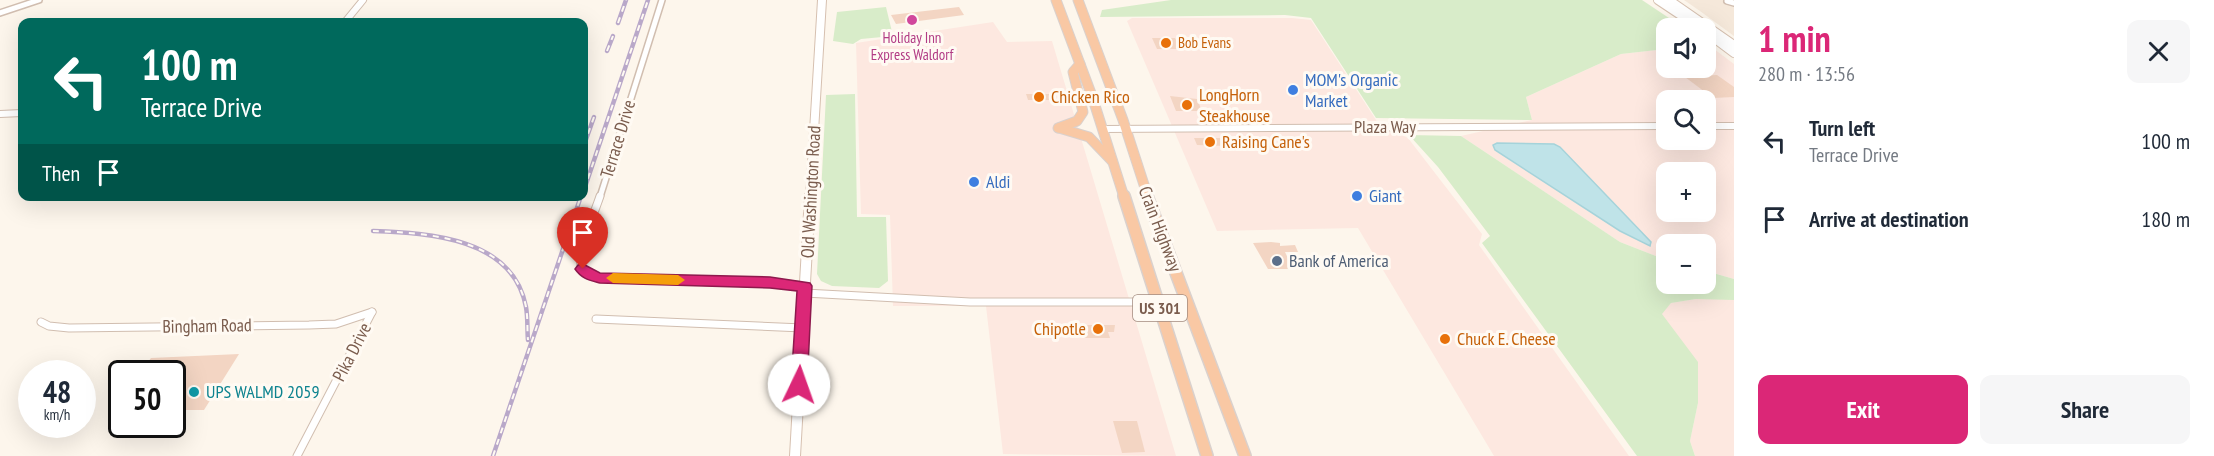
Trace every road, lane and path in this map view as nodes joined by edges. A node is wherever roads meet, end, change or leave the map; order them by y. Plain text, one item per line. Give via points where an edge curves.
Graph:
1 (39, 0) edge
2 (363, 0) edge
3 (662, 0) edge
4 (822, 0) edge
5 (1056, 0) edge
6 (1078, 0) edge
7 (1658, 0) edge
8 (1669, 0) edge
9 (1727, 1) edge
10 (1734, 3) edge
11 (0, 13) edge
12 (348, 18) edge
13 (1685, 18) edge
14 (1716, 40) edge
15 (1734, 45) edge
16 (1734, 53) edge
17 (1080, 64) junction
18 (18, 113) edge
19 (0, 114) edge
20 (1656, 126) edge
21 (1716, 126) edge
22 (1734, 126) edge
23 (1103, 129) junction
24 (1126, 129) junction
25 (1113, 161) junction
26 (805, 290) junction
27 (1159, 302) junction
28 (372, 312) joint
29 (596, 318) dead end
30 (41, 322) dead end
31 (802, 328) junction
32 (297, 456) edge
33 (795, 456) edge
34 (1207, 456) edge
35 (1245, 456) edge

1 - 11 street
2 - 12 street
3 - 26 street, Terrace Drive via 580,257 583,269 600,278 770,282
4 - 26 main road, Old Washington Road
5 - 17 highway, Crain Highway / US 301
6 - 24 highway, Crain Highway / US 301
7 - 13 main road
8 - 15 main road
9 - 10 street
14 - 16 main road
17 - 23 highway, Crain Highway / US 301
17 - 25 highway via 1073,72 1083,112 1077,121 1058,128 1089,137
18 - 19 street
20 - 24 street, Plaza Way
21 - 22 street
23 - 24 street, Plaza Way
23 - 25 highway, Crain Highway / US 301
24 - 35 highway, Crain Highway / US 301 via 1137,169
25 - 27 highway, Crain Highway / US 301
26 - 27 street, Terrace Drive via 950,301
26 - 31 main road, Old Washington Road
27 - 34 highway, Crain Highway / US 301
28 - 30 street, Bingham Road via 336,324 309,325 69,328
28 - 32 street, Pika Drive
29 - 31 street
31 - 33 main road, Old Washington Road

